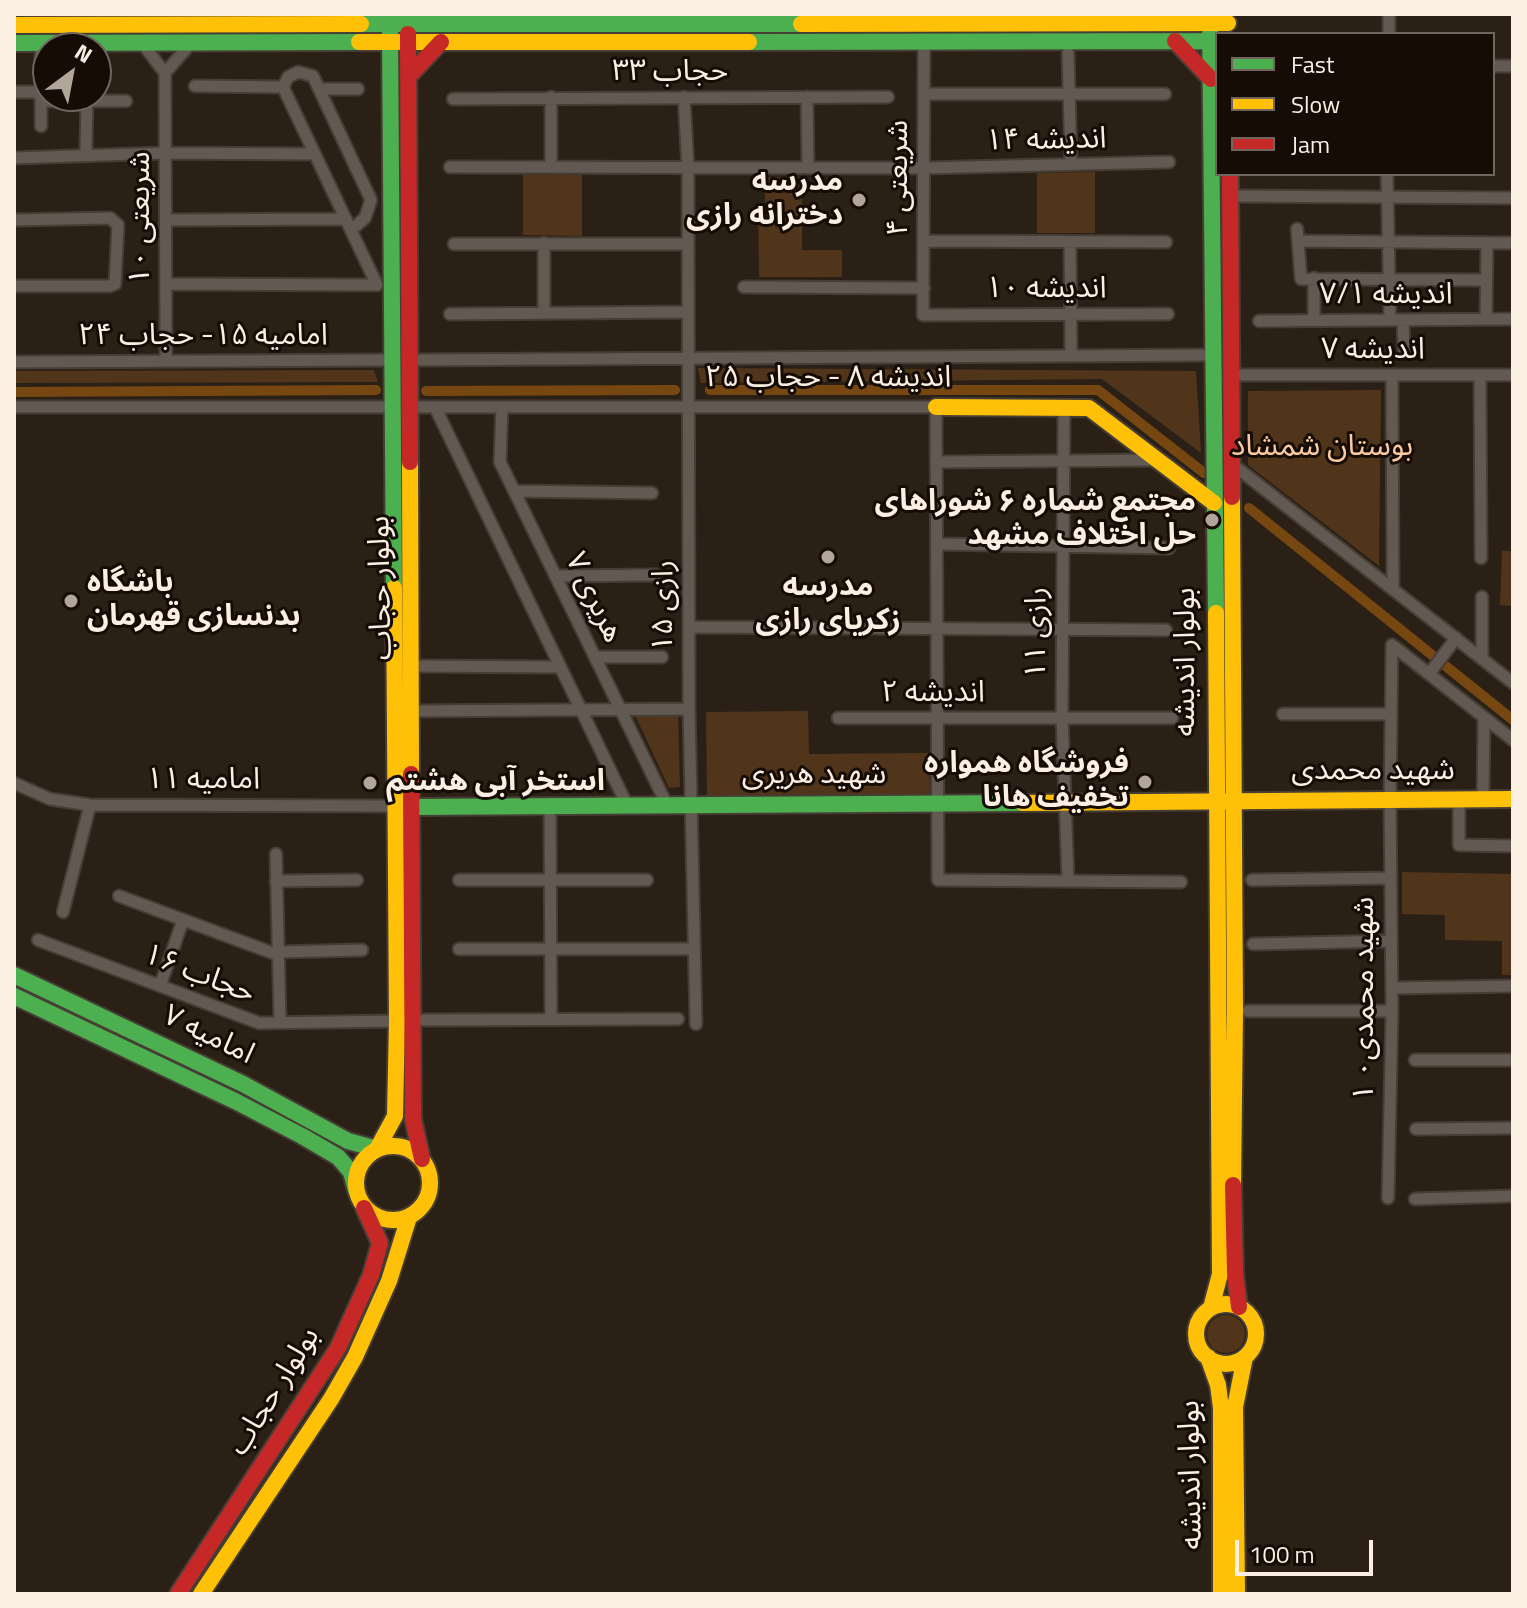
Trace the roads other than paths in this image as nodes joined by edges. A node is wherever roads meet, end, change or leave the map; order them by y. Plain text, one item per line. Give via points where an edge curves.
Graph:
1 (364, 14) edge
2 (585, 19) edge
3 (1210, 19) edge
4 (247, 20) edge
5 (1228, 24) edge
6 (14, 25) edge
7 (350, 25) junction
8 (1178, 26) edge
9 (390, 27) edge
10 (408, 27) edge
11 (438, 27) edge
12 (924, 41) junction
13 (1214, 41) edge
14 (192, 42) junction
15 (362, 42) junction
16 (14, 43) edge
17 (142, 43) junction
18 (1068, 53) dead end
19 (390, 69) junction
20 (165, 73) junction
21 (408, 77) junction
22 (1211, 79) junction
23 (195, 86) dead end
24 (283, 87) junction
25 (319, 89) junction
26 (358, 89) dead end
27 (924, 94) junction
28 (1070, 94) junction
29 (1165, 94) dead end
30 (551, 97) junction
31 (684, 97) junction
32 (807, 97) junction
33 (888, 97) dead end
34 (453, 99) dead end
35 (112, 100) edge
36 (126, 101) dead end
37 (41, 112) edge
38 (87, 112) edge
39 (41, 126) dead end
40 (86, 150) dead end
41 (165, 153) junction
42 (315, 154) junction
43 (14, 158) edge
44 (1169, 162) dead end
45 (1071, 164) junction
46 (450, 167) dead end
47 (551, 167) junction
48 (688, 168) junction
49 (808, 168) junction
50 (924, 168) junction
51 (1230, 176) edge
52 (1387, 176) edge
53 (1230, 196) junction
54 (1388, 197) junction
55 (1513, 198) edge
56 (14, 220) edge
57 (166, 220) junction
58 (349, 225) junction
59 (924, 241) junction
60 (1388, 241) junction
61 (1070, 242) junction
62 (1166, 242) dead end
63 (544, 243) junction
64 (1487, 243) junction
65 (1513, 243) edge
66 (454, 244) dead end
67 (687, 244) junction
68 (1314, 278) junction
69 (1389, 278) junction
70 (1486, 280) junction
71 (166, 284) junction
72 (14, 286) edge
73 (744, 287) dead end
74 (924, 288) junction
75 (687, 312) junction
76 (544, 313) junction
77 (450, 314) dead end
78 (1071, 314) junction
79 (1168, 314) dead end
80 (923, 315) joint
81 (1486, 319) junction
82 (1513, 319) edge
83 (1396, 320) junction
84 (1259, 321) dead end
85 (1314, 321) junction
86 (1404, 350) dead end
87 (1215, 355) junction
88 (1071, 356) junction
89 (687, 359) junction
90 (391, 360) junction
91 (409, 360) junction
92 (166, 361) junction
93 (14, 362) edge
94 (1233, 375) junction
95 (1392, 375) junction
96 (1480, 375) junction
97 (1513, 375) edge
98 (14, 407) edge
99 (391, 407) junction
100 (409, 407) junction
101 (435, 407) junction
102 (502, 407) junction
103 (688, 407) junction
104 (936, 407) junction
105 (1064, 408) junction
106 (1161, 460) junction
107 (936, 462) junction
108 (1062, 463) junction
109 (1232, 464) junction
110 (514, 491) junction
111 (652, 493) dead end
112 (1214, 503) junction
113 (937, 544) junction
114 (1062, 546) junction
115 (1169, 548) dead end
116 (1481, 558) dead end
117 (656, 575) dead end
118 (555, 576) junction
119 (400, 582) junction
120 (1393, 589) junction
121 (1482, 597) dead end
122 (689, 627) junction
123 (937, 627) junction
124 (1063, 628) junction
125 (1166, 630) dead end
126 (1456, 638) junction
127 (595, 657) junction
128 (662, 657) dead end
129 (1482, 659) junction
130 (412, 666) junction
131 (560, 667) junction
132 (1429, 674) junction
133 (1513, 683) edge
134 (620, 709) junction
135 (689, 709) junction
136 (412, 711) junction
137 (581, 711) junction
138 (1283, 714) dead end
139 (1391, 714) junction
140 (1062, 717) junction
141 (1484, 717) junction
142 (838, 718) dead end
143 (938, 718) junction
144 (1172, 718) dead end
145 (1513, 740) edge
146 (14, 783) edge
147 (1513, 799) edge
148 (1390, 800) junction
149 (1459, 800) junction
150 (1483, 800) junction
151 (1225, 801) junction
152 (1067, 802) junction
153 (938, 803) junction
154 (90, 805) junction
155 (627, 805) junction
156 (667, 805) junction
157 (690, 805) junction
158 (395, 806) junction
159 (550, 806) junction
160 (413, 807) junction
161 (1513, 846) edge
162 (276, 854) dead end
163 (1391, 878) junction
164 (1068, 879) junction
165 (357, 880) dead end
166 (459, 880) dead end
167 (551, 880) junction
168 (647, 880) dead end
169 (1252, 880) dead end
170 (276, 881) junction
171 (1181, 882) dead end
172 (119, 896) dead end
173 (63, 912) dead end
174 (183, 920) junction
175 (38, 940) dead end
176 (1391, 941) junction
177 (1253, 944) dead end
178 (459, 949) dead end
179 (551, 949) junction
180 (694, 949) junction
181 (362, 950) dead end
182 (278, 953) junction
183 (14, 975) edge
184 (160, 986) junction
185 (1513, 986) edge
186 (1392, 988) junction
187 (14, 996) edge
188 (1248, 1011) dead end
189 (1392, 1011) junction
190 (551, 1019) junction
191 (678, 1019) dead end
192 (423, 1020) dead end
193 (397, 1021) junction
194 (280, 1022) junction
195 (696, 1024) dead end
196 (1415, 1060) dead end
197 (1513, 1060) edge
198 (1513, 1128) edge
199 (1416, 1129) dead end
200 (377, 1149) junction
201 (422, 1159) junction
202 (356, 1190) junction
203 (1513, 1196) edge
204 (1388, 1198) dead end
205 (1415, 1199) dead end
206 (364, 1208) junction
207 (409, 1217) junction
208 (1239, 1307) junction
209 (1211, 1308) junction
210 (1208, 1357) junction
211 (1245, 1357) junction
212 (277, 1444) junction
213 (293, 1455) junction
214 (178, 1594) edge
215 (201, 1594) edge
216 (1221, 1594) edge
217 (1237, 1594) edge

1 - 7 main road
2 - 8 main road
2 - 11 main road
3 - 5 main road
3 - 8 main road
3 - 13 main road, بولوار اندیشه
4 - 6 main road
4 - 7 main road
7 - 9 main road
8 - 12 main road
8 - 13 main road
8 - 22 main road
9 - 10 main road
9 - 15 main road
9 - 19 main road, بولوار حجاب
10 - 11 main road
10 - 21 main road, بولوار حجاب
11 - 12 main road
11 - 21 main road
12 - 27 street, شریعتی ۴
13 - 22 main road, بولوار اندیشه
14 - 15 main road
14 - 17 main road
14 - 20 street
15 - 19 main road
16 - 17 main road
17 - 20 street
18 - 28 street
19 - 90 main road, بولوار حجاب
20 - 41 street, شریعتی ۱۰
21 - 91 main road, بولوار حجاب
22 - 87 main road, بولوار اندیشه
23 - 24 street
24 - 25 street via 298,72 313,76
24 - 42 street
25 - 26 street
25 - 58 street via 371,200 365,218
27 - 28 street
27 - 50 street, شریعتی ۴
28 - 29 street
28 - 45 street
30 - 31 street, حجاب ۳۳
30 - 34 street, حجاب ۳۳
30 - 47 street
31 - 32 street, حجاب ۳۳
31 - 48 street, رازی ۱۵
32 - 33 street, حجاب ۳۳
32 - 49 street
35 - 36 street
37 - 39 street
38 - 40 street
41 - 42 street
41 - 43 street
41 - 57 street, شریعتی ۱۰
42 - 58 street
44 - 45 street, اندیشه ۱۴
45 - 50 street, اندیشه ۱۴
46 - 47 street, اندیشه ۱۴
47 - 48 street, اندیشه ۱۴
48 - 49 street, اندیشه ۱۴
48 - 67 street, رازی ۱۵
49 - 50 street, اندیشه ۱۴
50 - 59 street, شریعتی ۴
51 - 53 main road, بولوار اندیشه
52 - 54 street
53 - 54 street
53 - 94 main road, بولوار اندیشه
54 - 55 street
54 - 60 street
56 - 72 street via 115,220 118,225 115,284
57 - 58 street
57 - 71 street, شریعتی ۱۰
58 - 71 street via 377,285
59 - 61 street
59 - 74 street, شریعتی ۴
60 - 64 street
60 - 68 street via 1298,235 1301,279
60 - 69 street
61 - 62 street
61 - 78 street
63 - 66 street
63 - 67 street
63 - 76 street
64 - 65 street
64 - 70 street
67 - 75 street, رازی ۱۵
68 - 69 street
68 - 85 street
69 - 70 street
69 - 83 street
70 - 81 street
71 - 92 street, شریعتی ۱۰
73 - 74 street
74 - 80 street, شریعتی ۴
75 - 76 street
75 - 89 street, رازی ۱۵
76 - 77 street
78 - 79 street, اندیشه ۱۰
78 - 80 street, اندیشه ۱۰
78 - 88 street
81 - 82 street, اندیشه ۷/۱
81 - 83 street, اندیشه ۷/۱
83 - 85 street, اندیشه ۷/۱
83 - 86 street
84 - 85 street, اندیشه ۷/۱
87 - 88 street, اندیشه ۸ - حجاب ۲۵
87 - 112 main road, بولوار اندیشه
88 - 89 street, اندیشه ۸ - حجاب ۲۵
89 - 91 street, اندیشه ۸ - حجاب ۲۵
89 - 103 street, رازی ۱۵
90 - 92 street, امامیه ۱۵- حجاب ۲۴
90 - 99 main road, بولوار حجاب
91 - 100 main road, بولوار حجاب
92 - 93 street, امامیه ۱۵- حجاب ۲۴
94 - 95 street, اندیشه ۷
94 - 109 main road, بولوار اندیشه
95 - 96 street, اندیشه ۷
95 - 120 street
96 - 97 street, اندیشه ۷
96 - 116 street
98 - 99 street
99 - 119 main road, بولوار حجاب
100 - 101 street, اندیشه ۸ - حجاب ۲۵
100 - 119 main road, بولوار حجاب
101 - 102 street, اندیشه ۸ - حجاب ۲۵
101 - 131 street
102 - 103 street, اندیشه ۸ - حجاب ۲۵
102 - 110 street, هریری ۷ via 500,462
103 - 104 street, اندیشه ۸ - حجاب ۲۵
103 - 122 street, رازی ۱۵
104 - 105 main road, اندیشه ۸ - حجاب ۲۵
104 - 107 street
105 - 106 main road, اندیشه ۸ - حجاب ۲۵ via 1089,408
105 - 108 street, رازی ۱۱
106 - 108 street
106 - 112 main road, اندیشه ۸ - حجاب ۲۵
107 - 108 street
107 - 113 street
108 - 114 street, رازی ۱۱
109 - 120 street
109 - 151 main road, بولوار اندیشه
110 - 111 street
110 - 118 street, هریری ۷
112 - 151 main road, بولوار اندیشه
113 - 114 street
113 - 123 street
114 - 115 street
114 - 124 street, رازی ۱۱
117 - 118 street
118 - 127 street, هریری ۷
119 - 130 main road, بولوار حجاب
119 - 158 main road, بولوار حجاب
120 - 126 street
121 - 129 street
122 - 123 street
122 - 135 street, رازی ۱۵
123 - 124 street
123 - 143 street
124 - 125 street
124 - 140 street, رازی ۱۱
126 - 129 street
126 - 132 street
127 - 128 street
127 - 134 street, هریری ۷
129 - 133 street
130 - 131 street
130 - 136 main road, بولوار حجاب
131 - 137 street
132 - 139 street, شهید محمدی۰ ۱ via 1392,645
132 - 141 street
134 - 135 street
134 - 137 street
134 - 156 street, هریری ۷
135 - 157 street, رازی ۱۵
136 - 137 street
136 - 160 main road, بولوار حجاب
137 - 155 street
138 - 139 street
139 - 148 street, شهید محمدی۰ ۱
140 - 143 street, اندیشه ۲
140 - 144 street, اندیشه ۲
140 - 152 street, رازی ۱۱
141 - 145 street
141 - 150 street
142 - 143 street, اندیشه ۲
143 - 153 street
146 - 154 street, امامیه ۱۱ via 50,799
147 - 150 main road, شهید محمدی
148 - 149 main road, شهید محمدی
148 - 151 main road, شهید محمدی
148 - 163 street, شهید محمدی۰ ۱
149 - 150 main road, شهید محمدی
149 - 161 street via 1459,845
151 - 152 main road, شهید هریری
151 - 208 main road, بولوار اندیشه
151 - 209 main road, بولوار اندیشه via 1220,1274
152 - 153 main road, شهید هریری
152 - 164 street, رازی ۱۱
153 - 157 main road, شهید هریری
153 - 164 street via 938,880
154 - 158 street, امامیه ۱۱
154 - 173 street
155 - 156 main road, شهید هریری
155 - 159 main road, شهید هریری
156 - 157 main road, شهید هریری
157 - 180 street, رازی ۱۵
158 - 193 main road, بولوار حجاب
159 - 160 main road, شهید هریری
159 - 167 street
160 - 201 main road, بولوار حجاب via 413,1119
162 - 170 street
163 - 169 street
163 - 176 street, شهید محمدی۰ ۱
164 - 171 street
165 - 170 street
166 - 167 street
167 - 168 street
167 - 179 street
170 - 182 street
172 - 174 street
174 - 182 street
174 - 184 street
175 - 184 street, حجاب ۱۶
176 - 177 street
176 - 186 street, شهید محمدی۰ ۱
178 - 179 street
179 - 180 street
179 - 190 street
180 - 195 street, رازی ۱۵
181 - 182 street
182 - 194 street
183 - 200 main road, امامیه ۷ via 243,1084 348,1141
184 - 194 street, حجاب ۱۶ via 259,1023
185 - 186 street
186 - 189 street, شهید محمدی۰ ۱
187 - 202 main road, امامیه ۷ via 302,1136 338,1157 351,1172
188 - 189 street
189 - 204 street, شهید محمدی۰ ۱
190 - 191 street
190 - 192 street
193 - 194 street, حجاب ۱۶
193 - 200 main road, بولوار حجاب via 395,1116
196 - 197 street
198 - 199 street
200 - 201 main road via 406,1148
200 - 202 main road via 357,1170
201 - 207 main road via 431,1186 424,1205
202 - 206 main road
203 - 205 street
206 - 207 main road via 390,1221
206 - 212 main road, بولوار حجاب via 380,1243 371,1275 338,1348
207 - 213 main road, بولوار حجاب via 389,1281 355,1357
208 - 209 main road
208 - 211 main road via 1256,1330
209 - 210 main road via 1197,1332
210 - 211 main road via 1227,1364
210 - 216 main road, بولوار اندیشه via 1221,1408
211 - 217 main road, بولوار اندیشه via 1235,1407
212 - 213 main road
212 - 214 main road, بولوار حجاب
213 - 215 main road, بولوار حجاب

